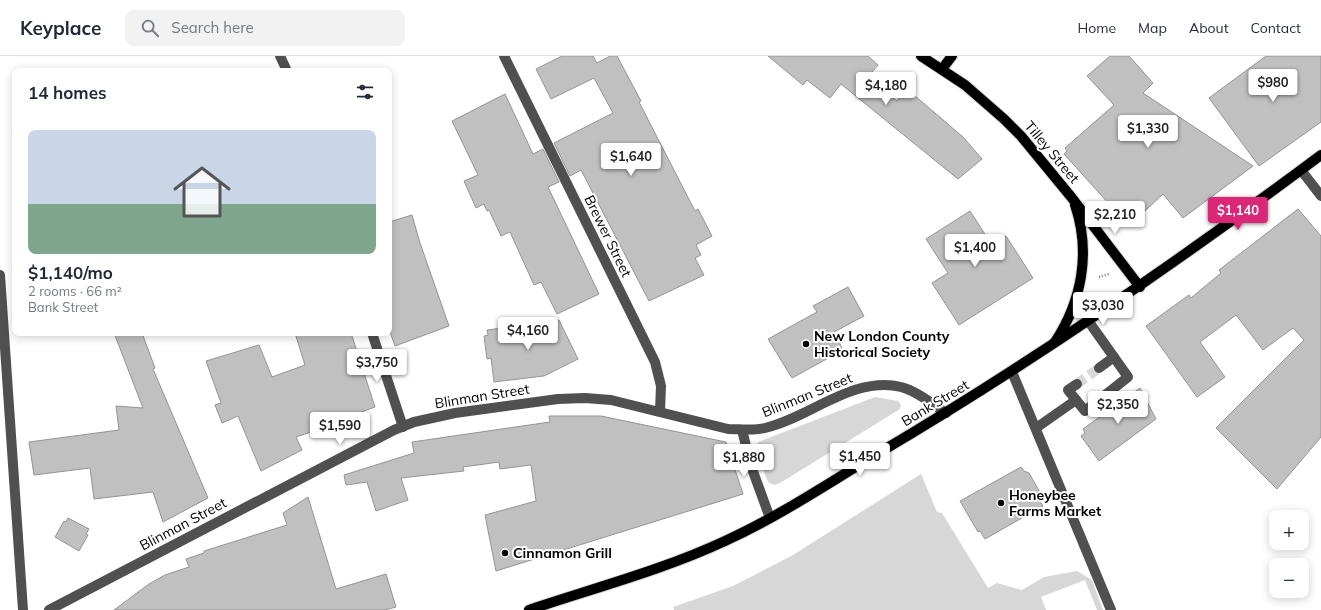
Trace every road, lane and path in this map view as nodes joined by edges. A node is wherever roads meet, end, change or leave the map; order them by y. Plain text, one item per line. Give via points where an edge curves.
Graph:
1 (280, 56) edge
2 (504, 56) edge
3 (921, 56) edge
4 (952, 56) edge
5 (286, 68) edge
6 (942, 69) junction
7 (1321, 155) edge
8 (1301, 170) junction
9 (1321, 196) edge
10 (1072, 198) junction
11 (1112, 273) dead end
12 (0, 275) edge
13 (1099, 277) dead end
14 (1140, 287) junction
15 (1088, 322) junction
16 (373, 336) edge
17 (1052, 346) junction
18 (1114, 357) junction
19 (1099, 368) tunnel mouth
20 (1012, 372) junction
21 (1077, 384) tunnel mouth
22 (1076, 400) junction
23 (660, 411) junction
24 (946, 413) junction
25 (403, 427) junction
26 (1036, 428) junction
27 (742, 430) junction
28 (770, 518) junction
29 (23, 610) edge
30 (50, 610) edge
31 (529, 610) edge
32 (1111, 610) edge

1 - 5 street
2 - 23 street, Brewer Street via 655,362 661,386
3 - 6 main road, Tilley Street
4 - 6 main road
6 - 10 main road, Tilley Street via 1004,119
7 - 8 main road, Bank Street
8 - 9 street
8 - 14 main road, Bank Street
10 - 14 main road, Tilley Street
10 - 17 main road via 1082,232 1083,268 1080,289 1073,309
11 - 13 path
12 - 29 street
14 - 15 main road, Bank Street
15 - 17 main road, Bank Street
15 - 18 street
16 - 25 street
17 - 20 main road, Bank Street
18 - 19 street
18 - 22 street via 1128,377 1085,411
20 - 24 main road, Bank Street
20 - 26 street
21 - 22 street via 1068,390
22 - 26 street
23 - 25 street, Blinman Street via 611,400 558,399 448,415
23 - 27 street, Blinman Street via 728,429
24 - 27 street, Blinman Street via 902,387 878,384 854,391 765,428
24 - 28 main road, Bank Street
25 - 30 street, Blinman Street
26 - 32 street
27 - 28 street via 751,466
28 - 31 main road, Bank Street via 705,550

